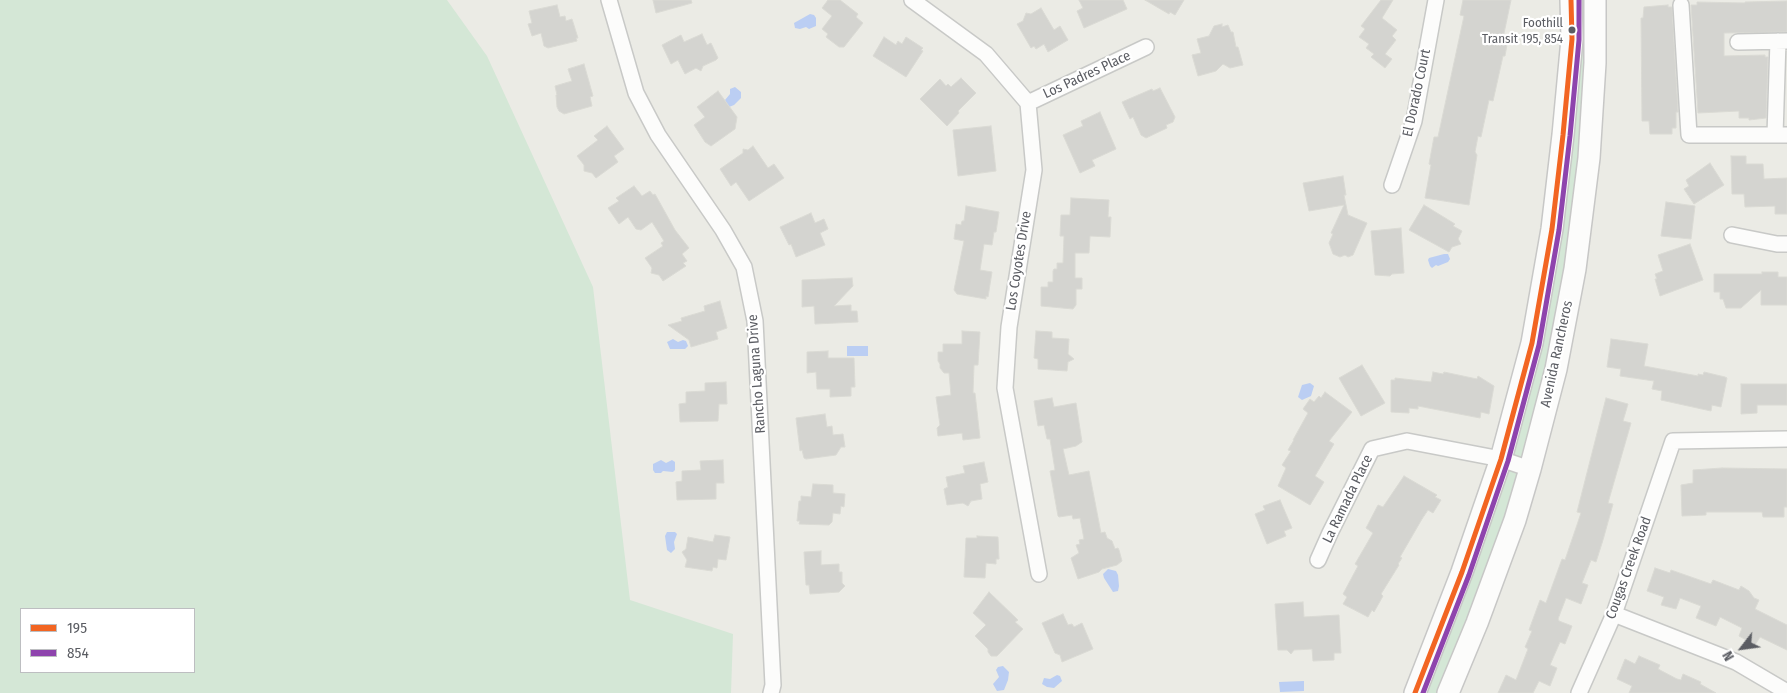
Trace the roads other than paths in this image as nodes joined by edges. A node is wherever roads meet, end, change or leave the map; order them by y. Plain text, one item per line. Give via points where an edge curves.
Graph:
1 (609, 0) edge
2 (912, 0) edge
3 (1436, 0) edge
4 (1571, 0) edge
5 (1595, 0) edge
6 (1681, 5) dead end
7 (1782, 41) edge
8 (1738, 42) dead end
9 (1146, 48) dead end
10 (1028, 103) junction
11 (1781, 135) edge
12 (1392, 185) dead end
13 (1732, 234) dead end
14 (1782, 244) edge
15 (1787, 438) edge
16 (1500, 459) junction
17 (1530, 469) junction
18 (1318, 560) dead end
19 (1039, 574) dead end
20 (1614, 614) junction
21 (1787, 692) edge
22 (771, 693) edge
23 (1415, 693) edge
24 (1448, 693) edge
25 (1579, 693) edge

1 - 22 street, Rancho Laguna Drive via 636,92 658,135 723,230 744,267 756,321
2 - 10 street via 986,54
3 - 12 street, El Dorado Court via 1414,121
4 - 16 main road, Avenida Rancheros via 1572,38 1552,229 1532,343
5 - 17 main road, Avenida Rancheros via 1589,158 1575,269 1556,369
6 - 11 street via 1689,135
7 - 8 street
7 - 11 street
9 - 10 street, Los Padres Place
10 - 19 street, Los Coyotes Drive via 1034,170 1009,327 1005,388
13 - 14 street
15 - 20 street, Cougas Creek Road via 1673,441
16 - 17 street, La Ramada Place
16 - 18 street, La Ramada Place via 1408,441 1372,449
16 - 23 main road, Avenida Rancheros via 1462,572
17 - 24 main road, Avenida Rancheros via 1515,520
20 - 21 street via 1736,662
20 - 25 street, Cougas Creek Road

